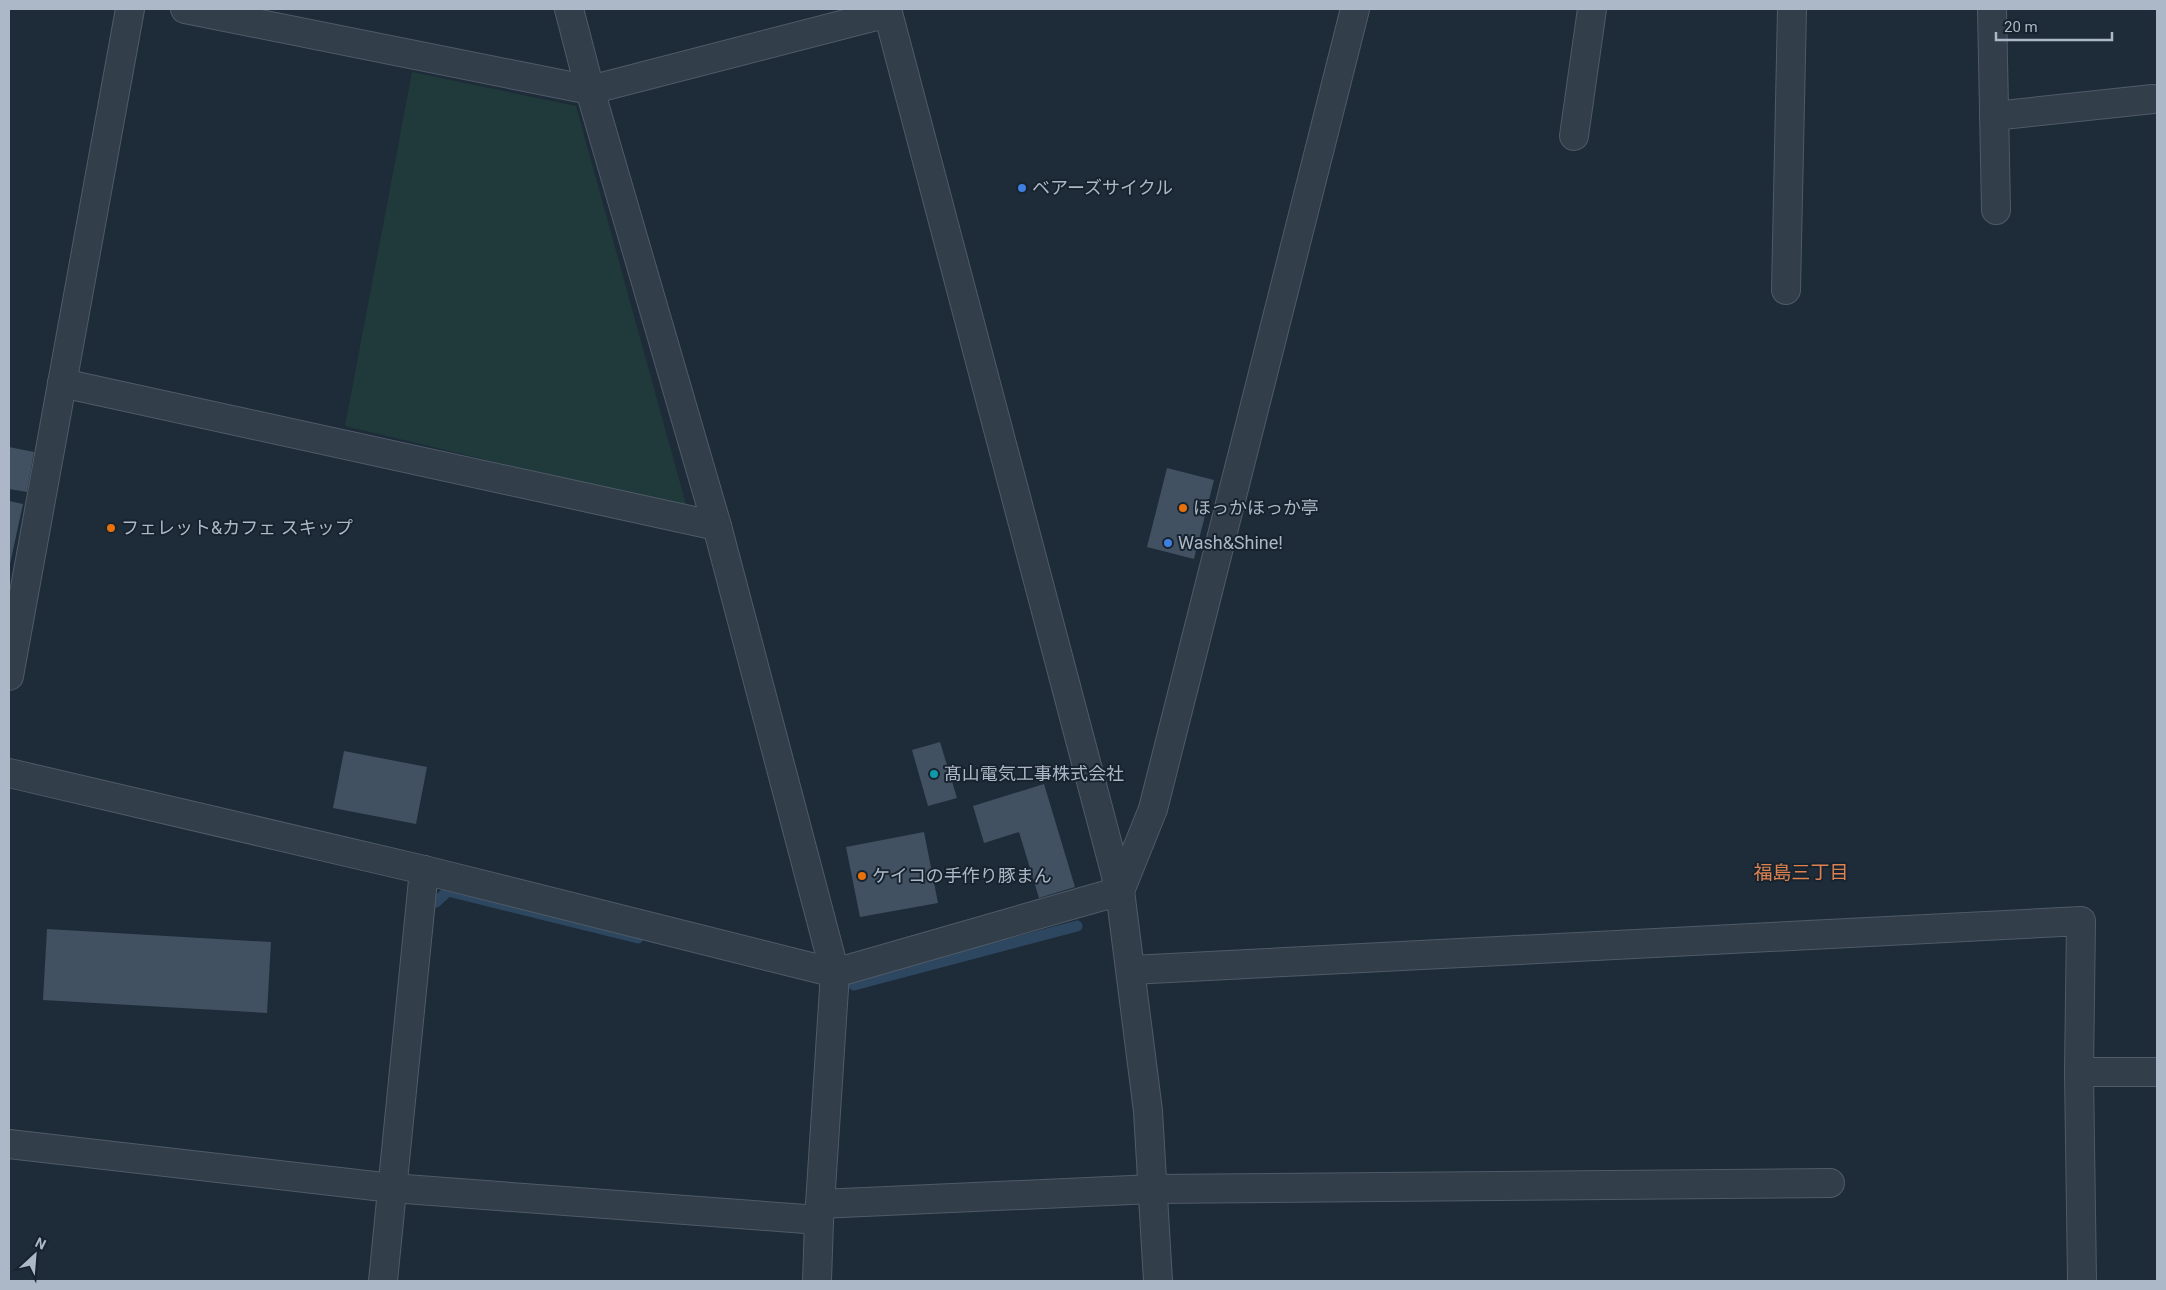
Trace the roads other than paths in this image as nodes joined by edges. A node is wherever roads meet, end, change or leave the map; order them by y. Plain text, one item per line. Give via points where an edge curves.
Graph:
1 (127, 9) edge
2 (185, 9) edge
3 (569, 9) edge
4 (1355, 9) edge
5 (1592, 9) edge
6 (1792, 9) edge
7 (1992, 9) edge
8 (888, 11) edge
9 (590, 90) junction
10 (2153, 98) dead end
11 (1994, 116) junction
12 (1574, 136) dead end
13 (1996, 210) dead end
14 (1786, 290) dead end
15 (62, 383) junction
16 (717, 526) junction
17 (9, 676) edge
18 (9, 773) edge
19 (424, 870) junction
20 (1120, 891) junction
21 (1131, 970) junction
22 (835, 973) junction
23 (2079, 1072) junction
24 (2157, 1072) edge
25 (9, 1144) edge
26 (1830, 1183) dead end
27 (392, 1188) junction
28 (1153, 1189) junction
29 (819, 1212) junction
30 (383, 1281) edge
31 (817, 1281) edge
32 (1158, 1281) edge
33 (2082, 1281) edge

1 - 15 street
2 - 9 street
3 - 9 street
4 - 20 street via 1153,809
5 - 12 street
6 - 14 street
7 - 11 street
8 - 9 street
8 - 20 street
9 - 16 street
10 - 11 street
11 - 13 street
15 - 16 street
15 - 17 street
16 - 22 street
18 - 19 street
19 - 22 street
19 - 27 street
20 - 21 street
20 - 22 street
21 - 23 street via 2081,921
21 - 28 street via 1148,1110
22 - 29 street
23 - 24 street
23 - 33 street
25 - 27 street
26 - 28 street
27 - 29 street
27 - 30 street
28 - 29 street
28 - 32 street
29 - 31 street

